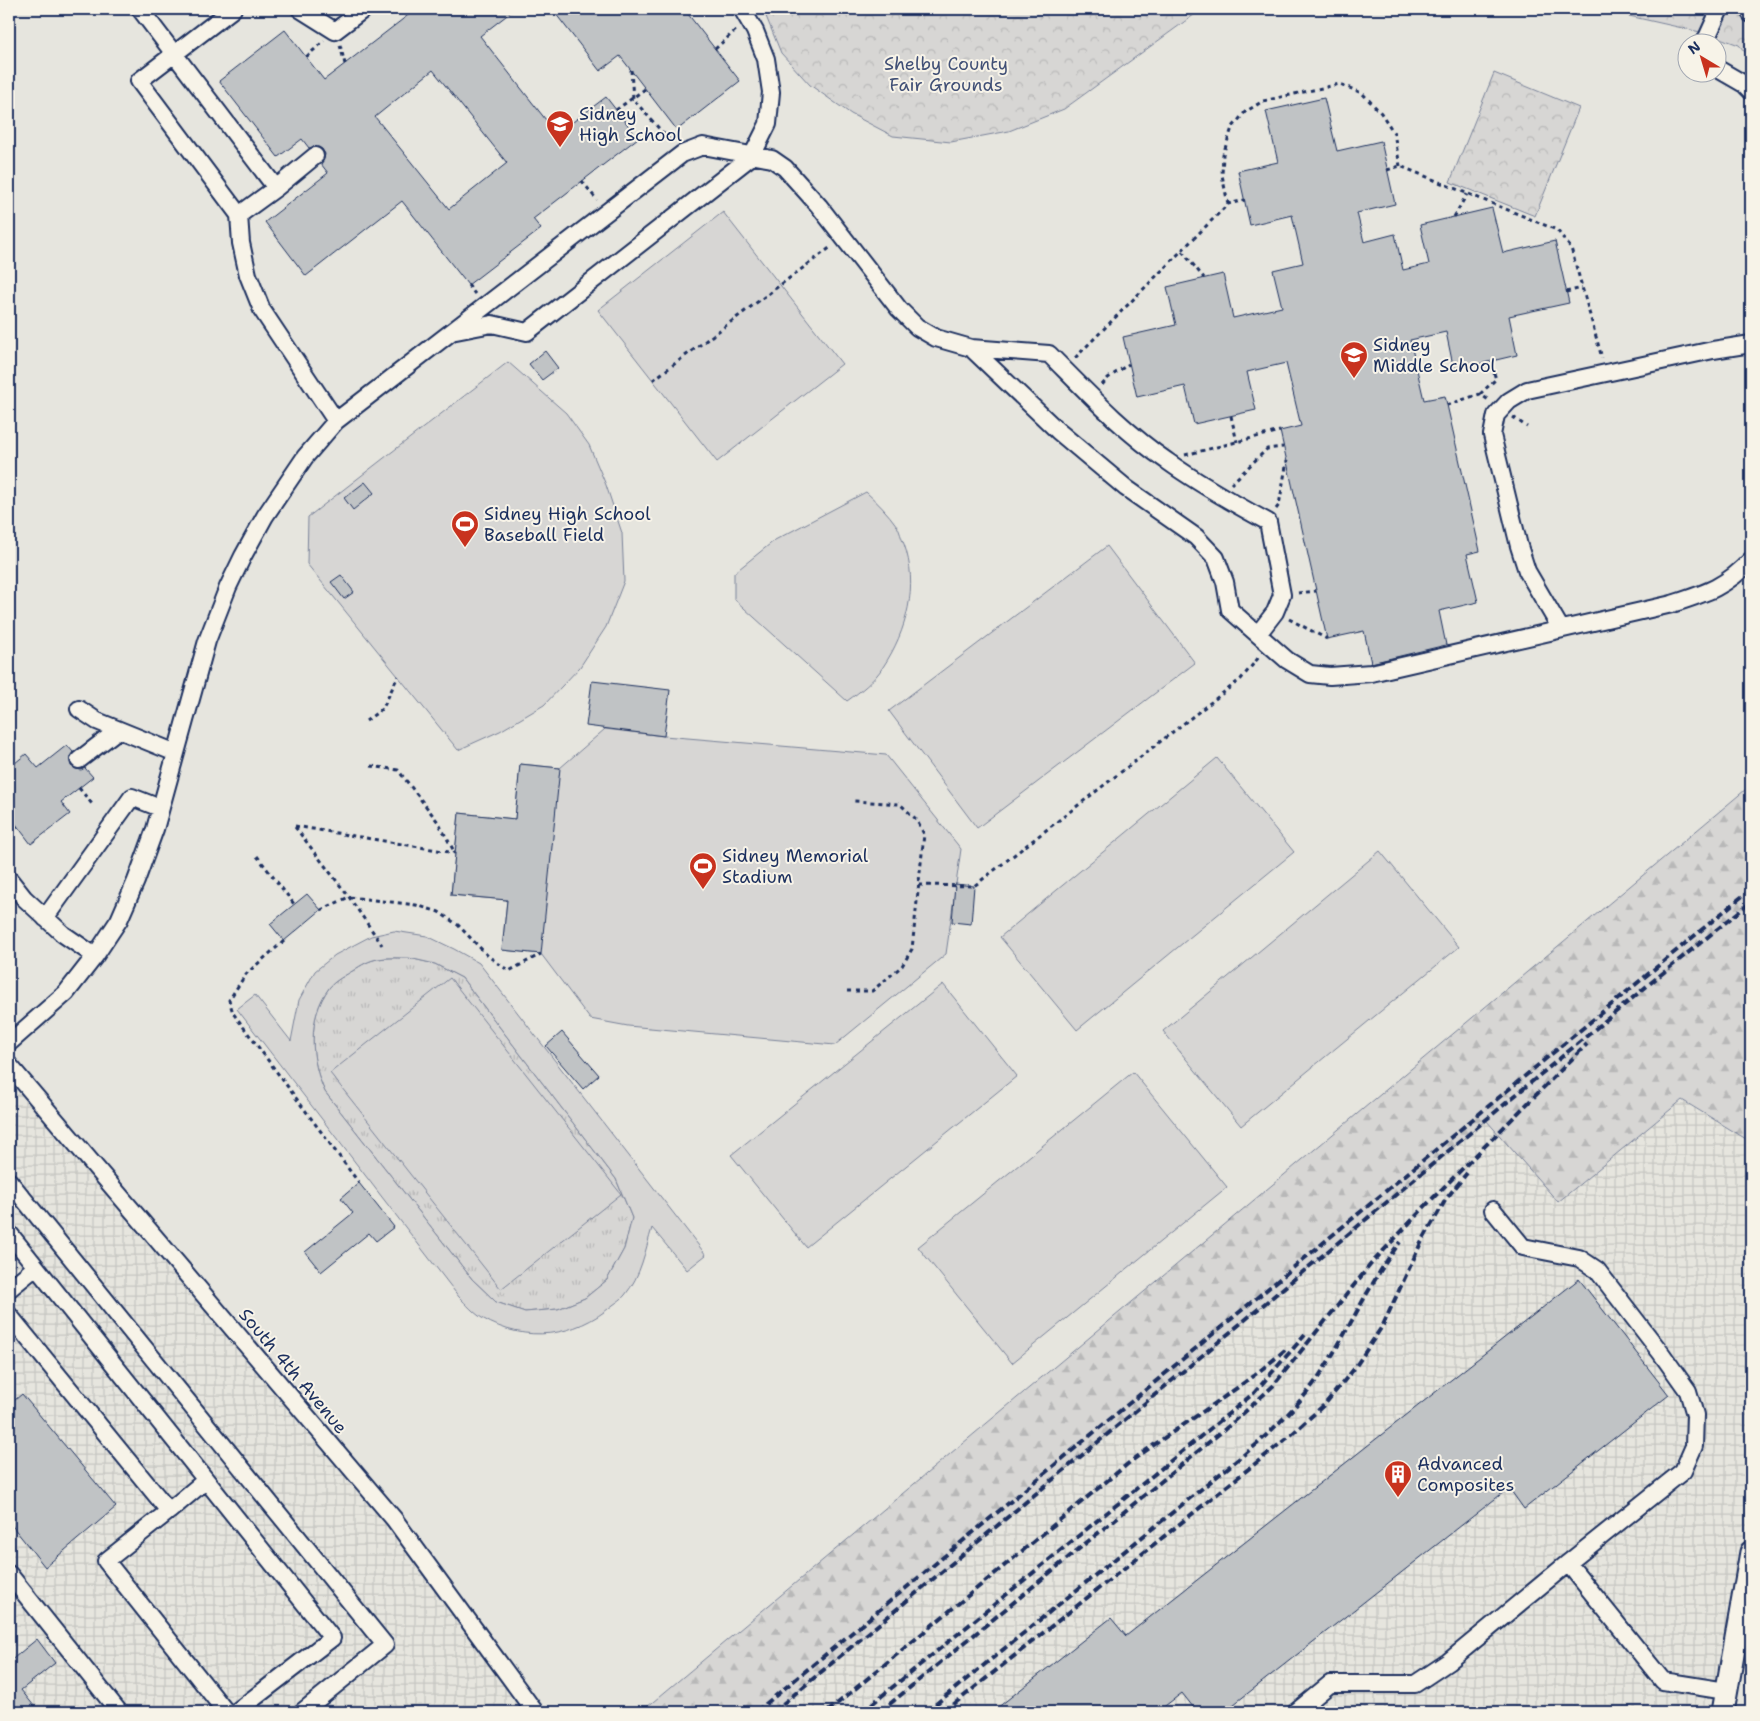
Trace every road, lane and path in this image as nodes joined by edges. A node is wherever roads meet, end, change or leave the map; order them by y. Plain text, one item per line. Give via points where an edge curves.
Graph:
1 (140, 9) edge
2 (233, 9) edge
3 (300, 9) edge
4 (364, 9) edge
5 (1720, 9) edge
6 (1748, 9) edge
7 (745, 14) edge
8 (1751, 14) edge
9 (335, 30) junction
10 (1710, 32) edge
11 (715, 49) dead end
12 (176, 54) junction
13 (306, 57) dead end
14 (631, 70) dead end
15 (1728, 75) edge
16 (646, 89) dead end
17 (1751, 91) edge
18 (633, 99) junction
19 (616, 110) dead end
20 (682, 154) junction
21 (315, 156) dead end
22 (752, 156) junction
23 (1400, 166) junction
24 (1387, 170) dead end
25 (582, 181) dead end
26 (276, 188) junction
27 (1467, 194) junction
28 (1245, 200) dead end
29 (1228, 204) junction
30 (607, 212) junction
31 (239, 215) junction
32 (1454, 218) dead end
33 (843, 237) junction
34 (1182, 251) junction
35 (1204, 278) dead end
36 (1582, 288) junction
37 (1566, 292) dead end
38 (452, 332) junction
39 (1751, 344) edge
40 (971, 348) junction
41 (1490, 362) dead end
42 (1129, 364) dead end
43 (1064, 369) junction
44 (1606, 373) junction
45 (652, 380) dead end
46 (1480, 394) dead end
47 (1091, 396) junction
48 (1231, 416) dead end
49 (336, 421) junction
50 (1280, 431) dead end
51 (1237, 442) junction
52 (1283, 447) dead end
53 (1166, 460) junction
54 (1287, 461) dead end
55 (1219, 495) junction
56 (1268, 522) junction
57 (1751, 560) edge
58 (1275, 612) junction
59 (1562, 629) junction
60 (1263, 639) junction
61 (1327, 639) dead end
62 (398, 676) dead end
63 (78, 709) dead end
64 (366, 721) dead end
65 (118, 730) junction
66 (176, 753) junction
67 (79, 760) dead end
68 (371, 766) dead end
69 (79, 788) dead end
70 (854, 800) dead end
71 (92, 804) dead end
72 (160, 808) junction
73 (17, 826) dead end
74 (9, 832) edge
75 (257, 856) dead end
76 (9, 880) edge
77 (918, 885) junction
78 (349, 897) junction
79 (294, 904) dead end
80 (321, 910) dead end
81 (45, 918) junction
82 (284, 941) dead end
83 (382, 946) dead end
84 (541, 954) dead end
85 (96, 956) junction
86 (847, 991) dead end
87 (9, 1043) edge
88 (9, 1065) edge
89 (9, 1181) edge
90 (359, 1183) dead end
91 (1493, 1210) dead end
92 (9, 1233) edge
93 (36, 1267) junction
94 (9, 1289) edge
95 (9, 1315) edge
96 (206, 1480) junction
97 (169, 1511) junction
98 (1751, 1552) edge
99 (1568, 1563) junction
100 (9, 1574) edge
101 (1726, 1692) junction
102 (119, 1712) edge
103 (226, 1712) edge
104 (236, 1712) edge
105 (302, 1712) edge
106 (535, 1712) edge
107 (1296, 1712) edge
108 (1722, 1712) edge

1 - 12 street
2 - 12 street
3 - 9 street
4 - 9 street
5 - 10 street
6 - 8 street
7 - 11 path
7 - 22 street via 766,59 771,92 768,124
9 - 13 path
12 - 26 street
12 - 31 street via 139,81
14 - 18 path
15 - 17 street
16 - 18 path
18 - 19 path
18 - 20 path
20 - 22 street via 703,146
20 - 30 street
21 - 26 street
22 - 33 street via 772,160 786,168
22 - 38 street via 527,332 492,324
23 - 24 path
23 - 27 path
23 - 29 path via 1394,133 1362,93 1340,84 1263,101 1245,112 1232,128 1223,154 1222,175
25 - 30 path
26 - 31 street
27 - 32 path
27 - 36 path via 1557,230 1571,248
28 - 29 path
29 - 34 path
30 - 38 street
31 - 49 street via 248,276 262,310
33 - 40 street via 899,309 918,327 936,338
33 - 45 path
34 - 35 path
34 - 43 path
36 - 37 path
36 - 44 path
38 - 49 street
39 - 44 street
40 - 43 street via 1049,354
40 - 60 street via 1126,488 1196,537 1216,558 1230,610
41 - 46 path via 1496,379
42 - 47 path via 1108,378
43 - 47 street
44 - 59 street via 1527,390 1509,401 1496,415 1492,434 1527,571
47 - 53 street
48 - 51 path
49 - 66 street via 305,457 265,516 228,587 207,642
50 - 51 path
51 - 53 path
52 - 55 path via 1267,449
53 - 55 street
54 - 56 path via 1279,505
55 - 56 street
56 - 58 street via 1282,596
57 - 59 street via 1738,575 1708,593
58 - 60 street
58 - 61 path
59 - 60 street via 1371,673 1330,676 1310,674 1287,660
60 - 77 path via 1240,679 974,886
62 - 64 path via 383,708
63 - 65 street
65 - 66 street
65 - 67 street
66 - 72 street
68 - 78 path via 398,770 438,822 455,854 294,826
69 - 71 path
70 - 77 path via 900,804 916,819 924,834
72 - 81 street via 132,797
72 - 85 street via 136,881 119,920
73 - 74 path
75 - 79 path
76 - 81 street
77 - 86 path via 912,949 902,966 872,991
78 - 80 path
78 - 83 path
78 - 84 path via 416,905 439,912 509,971
81 - 85 street
82 - 90 path via 246,974 229,1000 233,1013
85 - 87 street via 66,993
88 - 106 street, South 4th Avenue via 394,1519
89 - 105 street via 385,1645
91 - 99 street via 1523,1246 1579,1258 1597,1270 1688,1391 1695,1415 1694,1446 1683,1471
92 - 93 street
93 - 94 street
93 - 96 street
95 - 97 street
96 - 97 street
96 - 104 street via 332,1638
97 - 103 street via 106,1561
98 - 101 main road
99 - 101 street via 1663,1681
99 - 107 street via 1448,1662 1415,1684 1330,1684
100 - 102 street
101 - 108 main road

